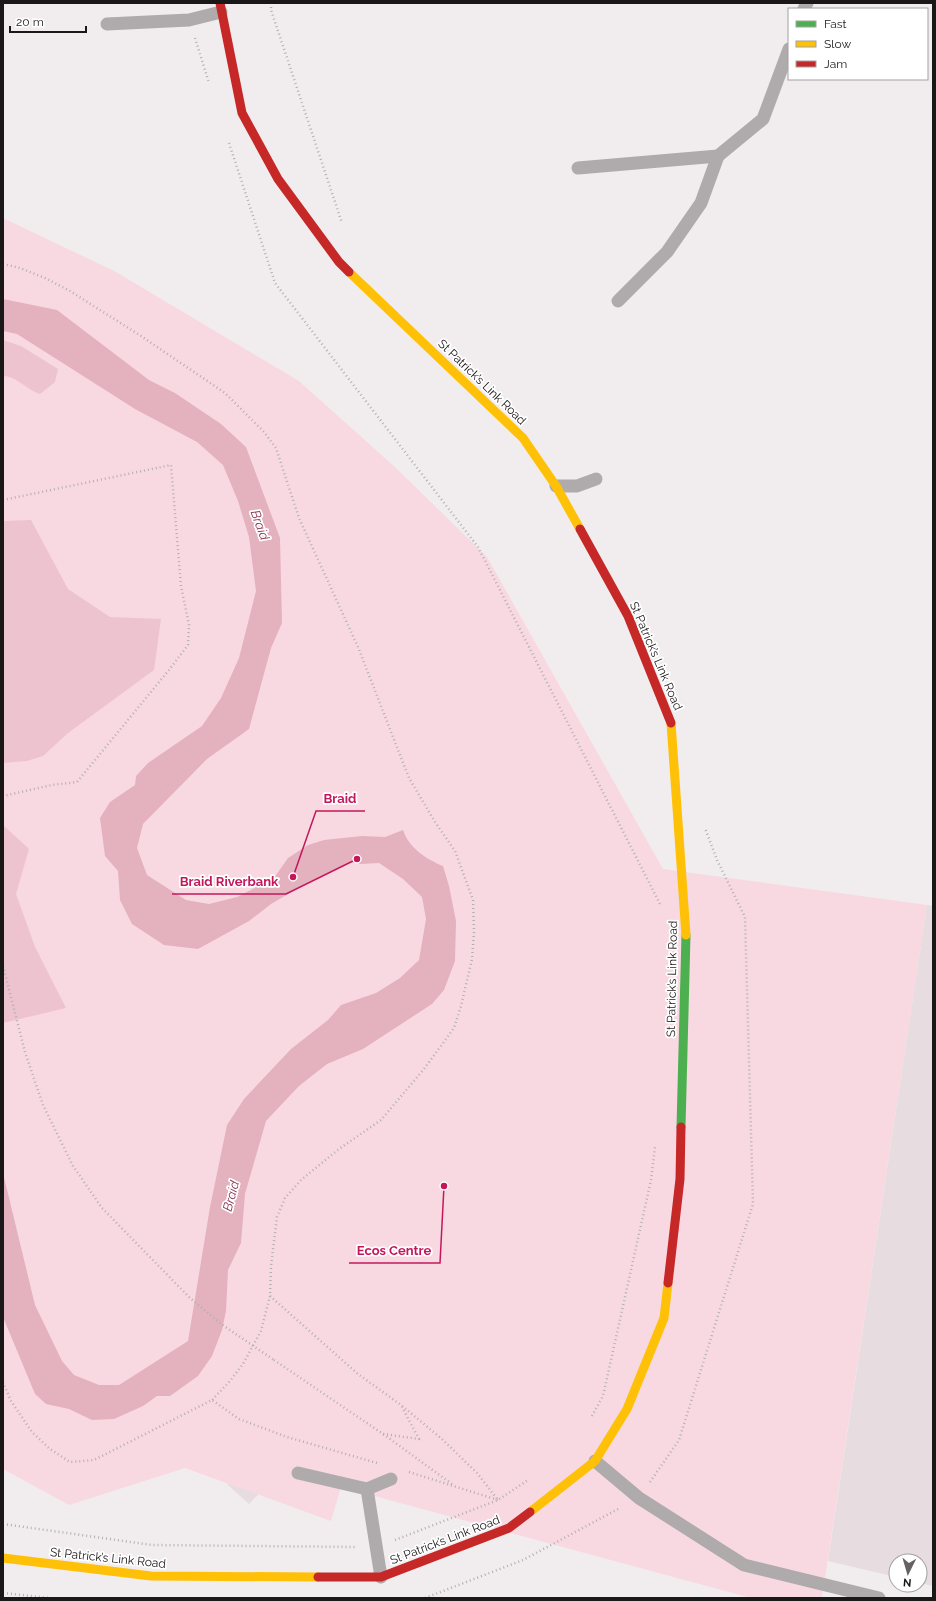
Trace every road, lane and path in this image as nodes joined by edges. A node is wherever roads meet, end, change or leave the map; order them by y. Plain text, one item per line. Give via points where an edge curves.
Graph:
1 (271, 3) edge
2 (220, 7) edge
3 (189, 20) junction
4 (107, 24) dead end
5 (788, 52) edge
6 (211, 87) dead end
7 (228, 140) dead end
8 (718, 156) junction
9 (578, 168) dead end
10 (343, 227) dead end
11 (3, 264) edge
12 (618, 301) dead end
13 (596, 479) dead end
14 (556, 486) junction
15 (3, 500) edge
16 (3, 796) edge
17 (703, 823) dead end
18 (662, 909) dead end
19 (3, 966) edge
20 (655, 1141) dead end
21 (270, 1296) junction
22 (3, 1382) edge
23 (212, 1400) junction
24 (401, 1405) junction
25 (589, 1422) dead end
26 (383, 1434) junction
27 (595, 1461) junction
28 (378, 1464) dead end
29 (408, 1472) dead end
30 (298, 1473) dead end
31 (530, 1479) dead end
32 (391, 1480) dead end
33 (454, 1485) junction
34 (367, 1489) junction
35 (639, 1498) junction
36 (498, 1500) junction
37 (3, 1524) edge
38 (375, 1547) junction
39 (3, 1558) edge
40 (381, 1577) junction
41 (3, 1593) edge
42 (50, 1598) edge
43 (425, 1598) edge
44 (879, 1598) edge

1 - 10 path via 271,10
2 - 3 lane
2 - 14 street, St Patrick’s Link Road via 242,113 278,179 339,262 523,438
3 - 4 lane
3 - 6 path
5 - 8 lane via 763,119
7 - 18 path via 275,283 478,547
8 - 9 lane
8 - 12 lane via 701,203 667,252
11 - 21 path via 45,278 70,291 141,336 225,393 264,432 276,448 299,518 358,647 409,778 455,852 473,900 472,959 454,1028 381,1120 339,1149 301,1180 285,1198 277,1216
13 - 14 lane via 577,486
14 - 27 street, St Patrick’s Link Road via 628,616 672,725 686,920 680,1179 664,1318 627,1409
15 - 16 path via 171,465 181,586 189,625 188,644 77,782
17 - 35 path via 717,860 745,917 753,1204 678,1440
19 - 26 path, bridge via 25,1052 43,1105 73,1166 102,1208 189,1297 221,1324
20 - 25 path via 651,1180 603,1396
21 - 23 path via 261,1331 243,1364
21 - 24 path via 358,1374
22 - 23 path via 11,1401 32,1432 50,1449 70,1462 94,1460
23 - 28 path via 239,1419 287,1437
24 - 26 path via 419,1439
24 - 36 path via 463,1458
26 - 33 path
27 - 35 lane
27 - 40 street, St Patrick’s Link Road via 509,1528
29 - 33 path
30 - 34 lane
31 - 36 path
32 - 34 lane
33 - 36 path
34 - 38 lane
35 - 43 path via 523,1560
35 - 44 lane via 744,1565
36 - 38 path
37 - 38 path via 152,1545
38 - 40 lane
39 - 40 street, St Patrick’s Link Road via 151,1576
41 - 42 path

